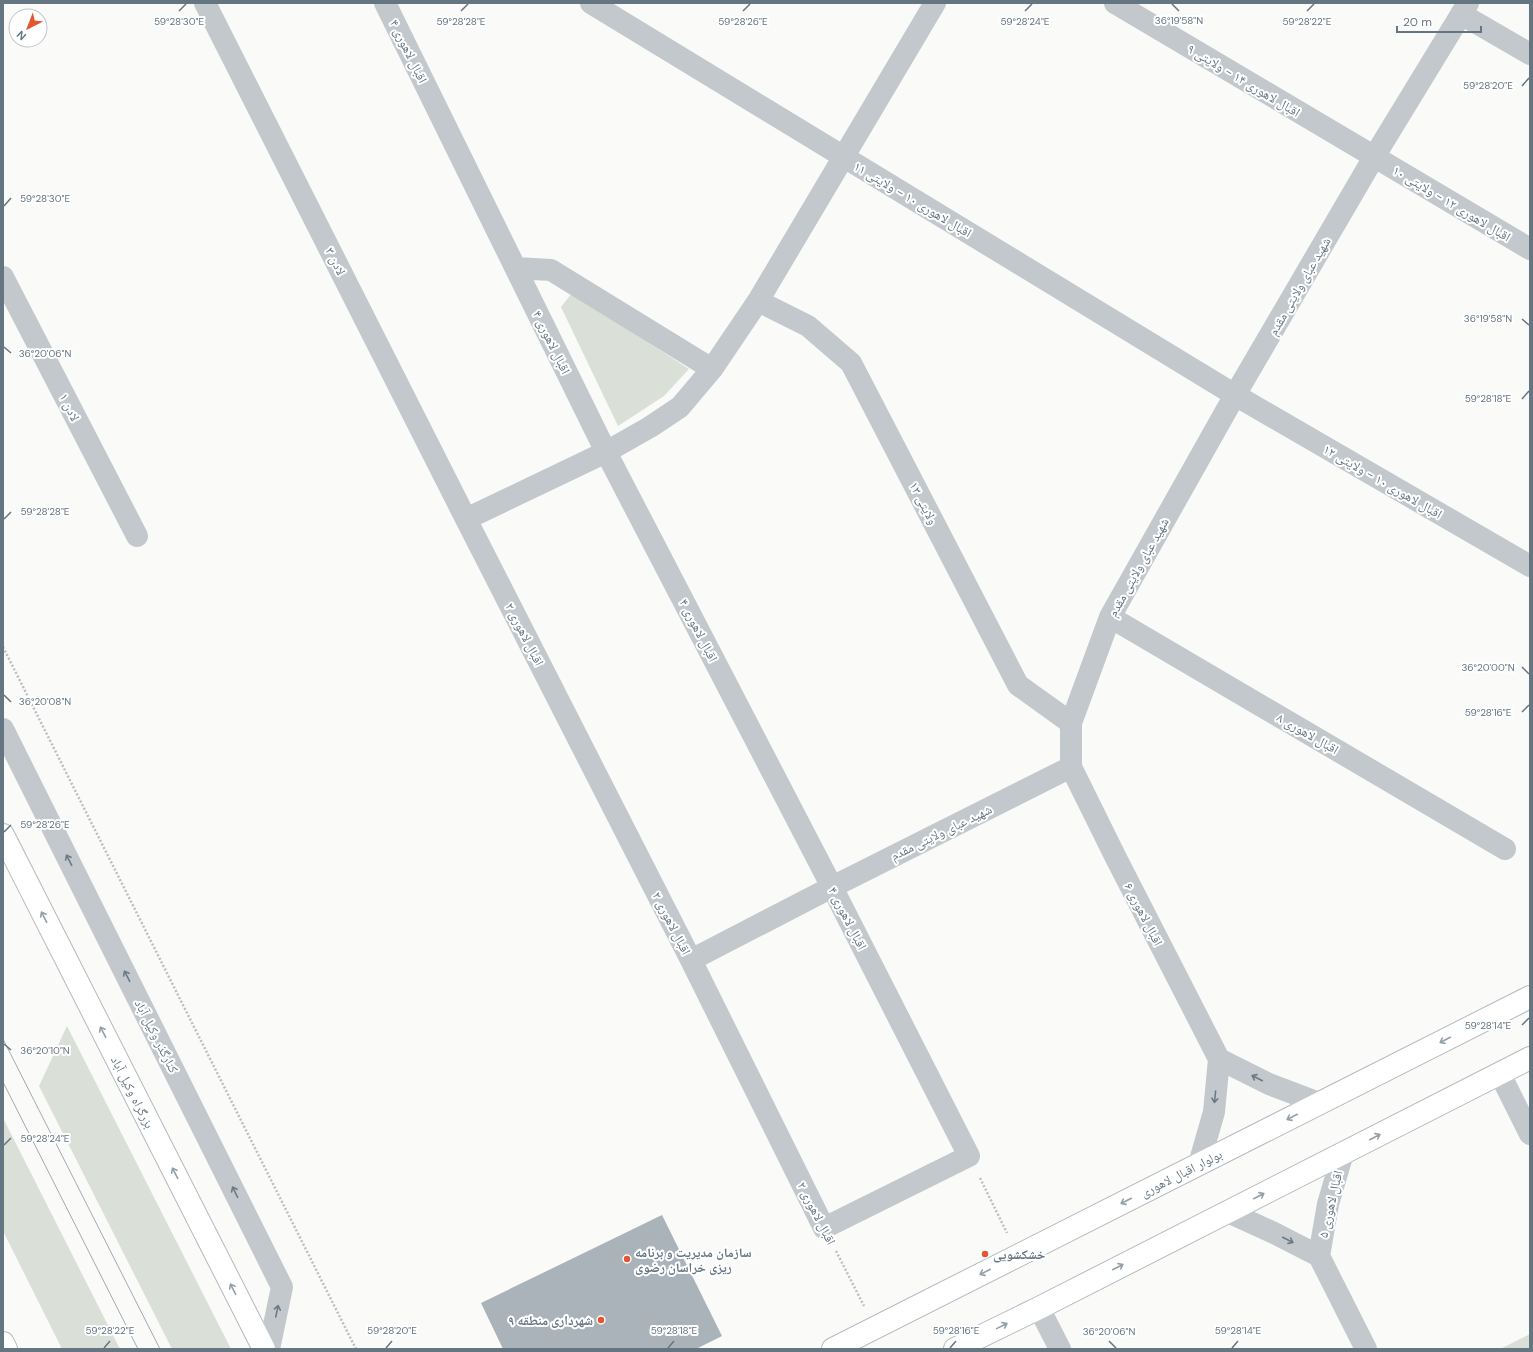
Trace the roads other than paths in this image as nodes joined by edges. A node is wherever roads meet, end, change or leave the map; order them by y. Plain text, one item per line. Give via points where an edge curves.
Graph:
1 (205, 3) edge
2 (385, 3) edge
3 (591, 3) edge
4 (935, 3) edge
5 (1114, 3) edge
6 (1464, 8) edge
7 (1530, 54) edge
8 (843, 157) junction
9 (1374, 157) junction
10 (1530, 249) edge
11 (516, 268) junction
12 (3, 277) edge
13 (758, 301) junction
14 (712, 369) junction
15 (1235, 395) junction
16 (606, 452) junction
17 (466, 520) junction
18 (137, 536) dead end
19 (1530, 566) edge
20 (1110, 617) junction
21 (1071, 723) junction
22 (3, 729) edge
23 (1071, 767) junction
24 (3, 835) edge
25 (1505, 849) dead end
26 (832, 887) junction
27 (691, 960) junction
28 (1530, 997) edge
29 (1530, 1058) edge
30 (1219, 1059) junction
31 (1500, 1074) junction
32 (1320, 1103) junction
33 (1530, 1134) edge
34 (1343, 1153) junction
35 (1199, 1164) junction
36 (1228, 1212) junction
37 (824, 1228) joint
38 (1319, 1256) junction
39 (1039, 1308) junction
40 (3, 1343) edge
41 (6, 1349) edge
42 (264, 1349) edge
43 (268, 1349) edge
44 (833, 1349) edge
45 (955, 1349) edge
46 (1060, 1349) edge
47 (1366, 1349) edge

1 - 17 street, لادن ۳
2 - 11 street, اقبال لاهوری ۴
3 - 8 street, اقبال لاهوری ۱۰ - ولایتی ۱۱
4 - 8 street
5 - 9 street, اقبال لاهوری ۱۴ - ولایتی ۹
6 - 7 street
6 - 9 street, شهید عبای ولایتی مقدم
8 - 13 street
8 - 15 street, اقبال لاهوری ۱۰ - ولایتی ۱۱
9 - 10 street, اقبال لاهوری ۱۲ - ولایتی ۱۰
9 - 15 street, شهید عبای ولایتی مقدم
11 - 14 street via 551,270
11 - 16 street, اقبال لاهوری ۴
12 - 18 street, لادن ۱
13 - 14 street
13 - 21 street, ولایتی ۱۳ via 808,326 851,363 1018,685
14 - 16 street via 680,407
15 - 19 street, اقبال لاهوری ۱۰ - ولایتی ۱۲
15 - 20 street, شهید عبای ولایتی مقدم
16 - 17 street
16 - 26 street, اقبال لاهوری ۴
17 - 27 street, اقبال لاهوری ۲
20 - 21 street, شهید عبای ولایتی مقدم
20 - 25 street, اقبال لاهوری ۸
21 - 23 street, شهید عبای ولایتی مقدم
43 -> 22 street, کنارگذر وکیل آباد via 282,1287
23 - 26 street, شهید عبای ولایتی مقدم
23 - 30 street, اقبال لاهوری ۶
42 -> 24 main road, بزرگراه وکیل آباد
26 - 27 street, شهید عبای ولایتی مقدم
26 - 37 street, اقبال لاهوری ۴ via 969,1156
27 - 37 street, اقبال لاهوری ۲
28 -> 32 main road, بولوار اقبال لاهوری
29 - 31 main road
32 -> 30 street via 1268,1084
30 -> 35 street via 1214,1112
31 - 33 street
34 -> 31 main road
32 -> 35 main road, بولوار اقبال لاهوری
36 -> 34 main road
34 - 38 street, اقبال لاهوری ۵ via 1328,1204
35 -> 44 main road, بولوار اقبال لاهوری
36 -> 38 street, اقبال لاهوری ۵
39 -> 36 main road
38 - 47 street, اقبال لاهوری ۵
45 -> 39 main road
39 - 46 street
40 - 41 main road

